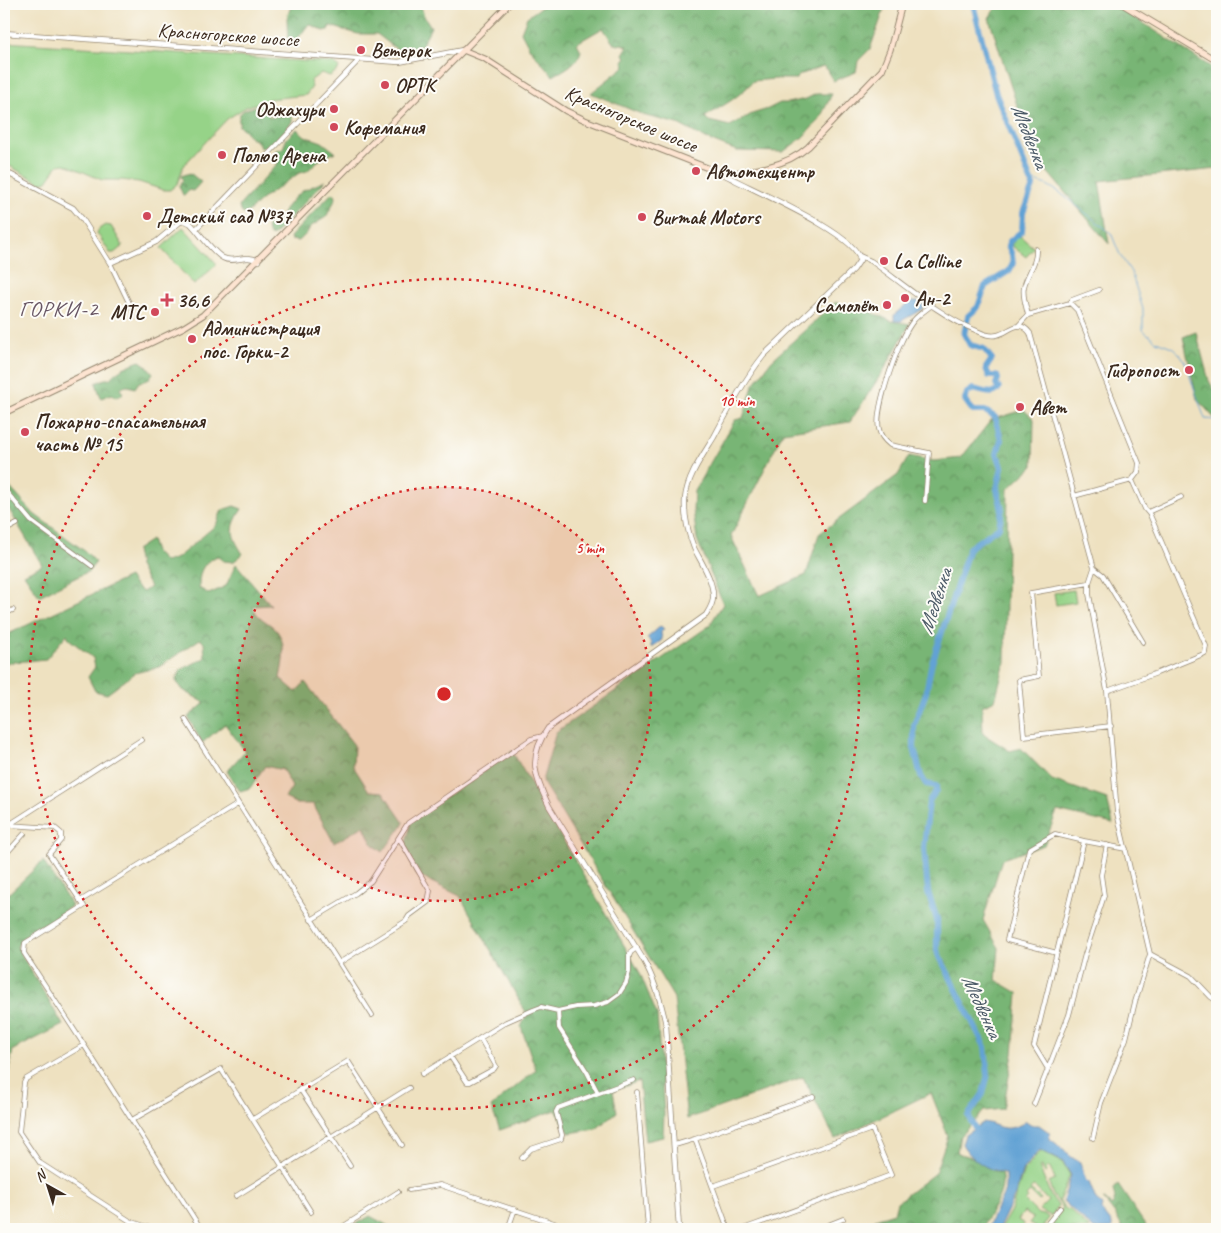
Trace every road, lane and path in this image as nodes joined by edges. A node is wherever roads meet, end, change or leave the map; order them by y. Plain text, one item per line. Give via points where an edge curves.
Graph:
1 (509, 4) edge
2 (902, 4) edge
3 (1122, 4) edge
4 (1132, 4) edge
5 (1132, 10) junction
6 (4, 33) edge
7 (464, 50) junction
8 (360, 59) junction
9 (1217, 62) edge
10 (4, 171) edge
11 (722, 174) junction
12 (196, 229) junction
13 (1036, 249) dead end
14 (860, 256) junction
15 (258, 261) junction
16 (110, 263) junction
17 (1099, 290) dead end
18 (1070, 303) junction
19 (932, 305) junction
20 (132, 309) dead end
21 (1028, 315) junction
22 (1018, 326) junction
23 (4, 413) edge
24 (1132, 480) junction
25 (4, 490) edge
26 (1074, 496) junction
27 (1181, 497) dead end
28 (925, 501) dead end
29 (1148, 512) junction
30 (17, 524) dead end
31 (4, 530) edge
32 (92, 566) dead end
33 (1094, 568) junction
34 (1089, 583) junction
35 (13, 610) dead end
36 (4, 614) edge
37 (1143, 642) dead end
38 (1107, 691) junction
39 (185, 719) dead end
40 (1111, 726) junction
41 (542, 736) junction
42 (141, 740) dead end
43 (238, 804) junction
44 (6, 826) edge
45 (24, 834) dead end
46 (399, 838) junction
47 (1084, 841) junction
48 (1107, 845) junction
49 (1126, 849) junction
50 (4, 856) edge
51 (80, 901) junction
52 (311, 920) junction
53 (636, 948) junction
54 (1057, 953) junction
55 (1150, 954) junction
56 (339, 963) junction
57 (1217, 1001) edge
58 (558, 1010) junction
59 (372, 1015) dead end
60 (480, 1038) junction
61 (84, 1045) junction
62 (450, 1056) junction
63 (1048, 1069) junction
64 (422, 1074) dead end
65 (634, 1080) dead end
66 (409, 1088) dead end
67 (300, 1089) junction
68 (637, 1092) dead end
69 (598, 1093) junction
70 (813, 1098) dead end
71 (1034, 1104) dead end
72 (378, 1108) junction
73 (252, 1119) junction
74 (132, 1120) junction
75 (331, 1137) junction
76 (1093, 1138) dead end
77 (695, 1139) junction
78 (402, 1145) dead end
79 (674, 1145) junction
80 (522, 1158) dead end
81 (350, 1166) dead end
82 (283, 1168) junction
83 (713, 1186) junction
84 (409, 1190) dead end
85 (398, 1192) dead end
86 (236, 1196) dead end
87 (1060, 1208) dead end
88 (515, 1209) junction
89 (311, 1212) dead end
90 (843, 1219) dead end
91 (153, 1229) edge
92 (201, 1229) edge
93 (339, 1229) edge
94 (508, 1229) edge
95 (572, 1229) edge
96 (648, 1229) edge
97 (679, 1229) edge
98 (728, 1229) edge
99 (743, 1229) edge
100 (818, 1229) edge
101 (1043, 1229) edge

1 - 7 main road
2 - 11 main road via 882,70 808,147 784,162
3 - 5 main road
4 - 5 street
5 - 9 main road
6 - 8 street, Красногорское шоссе
7 - 8 street, Красногорское шоссе via 399,62
7 - 11 main road, Красногорское шоссе via 485,59 585,120
7 - 15 main road
8 - 12 street
10 - 16 street via 77,212
11 - 14 street via 810,217
12 - 15 street via 222,258 250,257
12 - 16 street via 187,221 180,222 156,242
13 - 21 street via 1037,255 1024,292
14 - 19 street
14 - 41 street via 858,265 758,362 686,489 687,525 714,596 706,615 555,722
15 - 23 main road via 194,322
16 - 20 street
17 - 18 street
18 - 21 street
18 - 24 street via 1077,310 1139,463 1138,472
19 - 22 street via 990,336
19 - 28 street via 913,320 903,338 893,361 878,421 879,430 890,445 929,453
21 - 22 street
22 - 26 street via 1030,333
24 - 26 street
24 - 29 street
25 - 32 street via 31,521
26 - 33 street
27 - 29 street
29 - 38 street via 1206,646 1205,653
30 - 31 street
33 - 34 street
33 - 37 street via 1103,574
34 - 38 street
34 - 40 street via 1031,593 1039,676 1019,680 1024,736
35 - 36 street
38 - 40 street
39 - 43 street
40 - 49 street via 1117,813
41 - 46 street via 531,739 408,824
41 - 53 street via 536,756 536,780
42 - 44 street
43 - 51 street
43 - 52 street
44 - 51 street via 55,828 61,834 61,840 49,854
45 - 50 street
46 - 52 street via 371,881
46 - 56 street via 430,890 428,902 406,921
47 - 48 street
47 - 54 street
47 - 54 street via 1055,834 1029,849 1007,940
48 - 49 street
48 - 63 street via 1101,875 1104,896 1069,1015
49 - 55 street
51 - 61 street via 84,906 25,943 24,953
52 - 56 street
53 - 58 street via 629,956 629,972 619,994 594,1006
53 - 79 street via 656,984 666,1025
54 - 63 street via 1034,1046
55 - 57 street via 1191,976
55 - 76 street via 1126,1039 1101,1103
56 - 59 street
58 - 60 street via 541,1007
58 - 69 street via 560,1028
60 - 62 street
60 - 62 street via 496,1066 494,1069 467,1082
61 - 74 street
61 - 91 street via 26,1079 19,1132 40,1162 130,1221
62 - 64 street
63 - 71 street
65 - 69 street
66 - 72 street
67 - 72 street via 348,1061
67 - 73 street
67 - 75 street
68 - 96 street
69 - 80 street via 558,1108 561,1139 531,1150
70 - 77 street
72 - 75 street
72 - 78 street
73 - 74 street via 221,1069
73 - 82 street
74 - 92 street
75 - 81 street
75 - 82 street
77 - 79 street
77 - 83 street
79 - 97 street
82 - 86 street
82 - 89 street
83 - 98 street
83 - 99 street via 872,1129 891,1176
84 - 88 street via 440,1185
85 - 93 street
87 - 101 street
88 - 94 street
88 - 95 street
90 - 100 street

